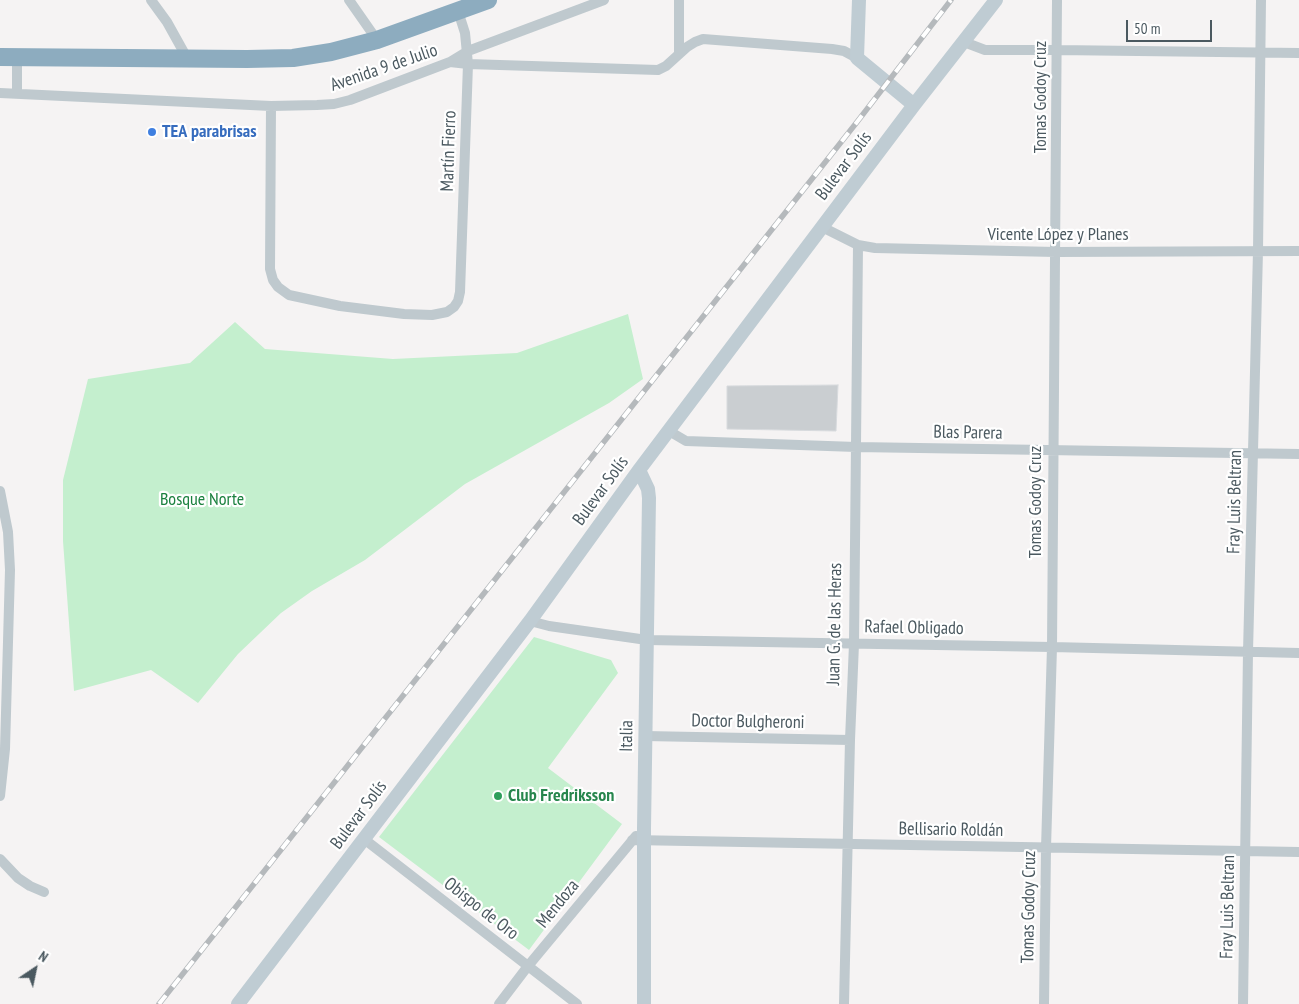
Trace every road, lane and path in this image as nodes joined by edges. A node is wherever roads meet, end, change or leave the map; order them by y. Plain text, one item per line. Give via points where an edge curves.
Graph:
1 (151, 0) edge
2 (349, 0) edge
3 (488, 0) edge
4 (604, 0) edge
5 (679, 0) edge
6 (860, 0) edge
7 (996, 0) edge
8 (1057, 0) edge
9 (1261, 0) edge
10 (458, 11) junction
11 (376, 40) junction
12 (964, 42) junction
13 (1057, 50) junction
14 (468, 52) junction
15 (1260, 53) junction
16 (1299, 53) edge
17 (679, 54) junction
18 (8, 57) edge
19 (187, 58) junction
20 (856, 58) junction
21 (450, 62) junction
22 (468, 64) junction
23 (0, 93) edge
24 (17, 93) junction
25 (914, 105) junction
26 (271, 106) junction
27 (822, 227) junction
28 (858, 245) junction
29 (1258, 251) junction
30 (1299, 251) edge
31 (1056, 252) junction
32 (669, 431) junction
33 (856, 447) junction
34 (1052, 451) junction
35 (1252, 454) junction
36 (1299, 454) edge
37 (639, 470) junction
38 (0, 491) edge
39 (530, 621) junction
40 (647, 640) junction
41 (854, 644) junction
42 (1052, 647) junction
43 (1248, 652) junction
44 (1299, 653) edge
45 (3, 684) edge
46 (645, 736) junction
47 (850, 740) junction
48 (0, 796) edge
49 (640, 836) junction
50 (364, 839) junction
51 (848, 844) junction
52 (1046, 848) junction
53 (1245, 852) junction
54 (1299, 852) edge
55 (0, 859) edge
56 (44, 892) dead end
57 (528, 966) junction
58 (238, 1004) edge
59 (499, 1004) edge
60 (577, 1004) edge
61 (644, 1004) edge
62 (844, 1004) edge
63 (1044, 1004) edge
64 (1243, 1004) edge

1 - 19 street
2 - 11 street
3 - 10 highway
4 - 14 street
5 - 17 street
6 - 20 street
7 - 12 street, Bulevar Solís
8 - 13 street, Tomas Godoy Cruz
9 - 15 street, Fray Luis Beltran
10 - 11 highway
10 - 14 street, Martín Fierro
11 - 19 highway via 292,58
12 - 13 street via 985,50
12 - 25 street, Bulevar Solís
13 - 15 street
13 - 31 street, Tomas Godoy Cruz
14 - 21 street
14 - 22 street, Martín Fierro
15 - 16 street
15 - 29 street, Fray Luis Beltran
17 - 20 street, Avenida 9 de Julio via 703,39 832,49
17 - 22 street, Avenida 9 de Julio via 658,70
18 - 19 highway
18 - 24 street
20 - 25 street
21 - 22 street, Avenida 9 de Julio
21 - 26 street, Avenida 9 de Julio via 334,104
22 - 26 street, Martín Fierro via 460,292 458,301 447,312 404,314 340,306 290,295 278,287 270,269
23 - 24 street, Avenida 9 de Julio
24 - 26 street, Avenida 9 de Julio
25 - 27 street, Bulevar Solís
27 - 28 street, Vicente López y Planes
27 - 32 street, Bulevar Solís
28 - 31 street, Vicente López y Planes
28 - 33 street, Juan G. de las Heras
29 - 30 street, Vicente López y Planes
29 - 31 street, Vicente López y Planes
29 - 35 street, Fray Luis Beltran
31 - 34 street, Tomas Godoy Cruz
32 - 33 street, Blas Parera via 686,441
32 - 37 street, Bulevar Solís
33 - 34 street, Blas Parera
33 - 41 street, Juan G. de las Heras
34 - 35 street, Blas Parera
34 - 42 street, Tomas Godoy Cruz
35 - 36 street, Blas Parera
35 - 43 street, Fray Luis Beltran
37 - 39 street, Bulevar Solís
37 - 40 street, Italia via 649,498
38 - 45 street via 8,532 10,570
39 - 40 street, Rafael Obligado
39 - 50 street, Bulevar Solís
40 - 41 street, Rafael Obligado
40 - 46 street, Italia
41 - 42 street, Rafael Obligado
41 - 47 street, Juan G. de las Heras
42 - 43 street, Rafael Obligado
42 - 52 street, Tomas Godoy Cruz
43 - 44 street, Rafael Obligado
43 - 53 street, Fray Luis Beltran
45 - 48 street via 5,750
46 - 47 street, Doctor Bulgheroni
46 - 49 street, Italia
47 - 51 street, Juan G. de las Heras
49 - 51 street, Bellisario Roldán
49 - 57 street, Mendoza
49 - 61 street, Italia
50 - 57 street, Obispo de Oro
50 - 58 street, Bulevar Solís
51 - 52 street, Bellisario Roldán
51 - 62 street, Juan G. de las Heras
52 - 53 street, Bellisario Roldán
52 - 63 street, Tomas Godoy Cruz
53 - 54 street, Bellisario Roldán
53 - 64 street, Fray Luis Beltran
55 - 56 street via 18,878
57 - 59 street, Mendoza
57 - 60 street, Obispo de Oro

